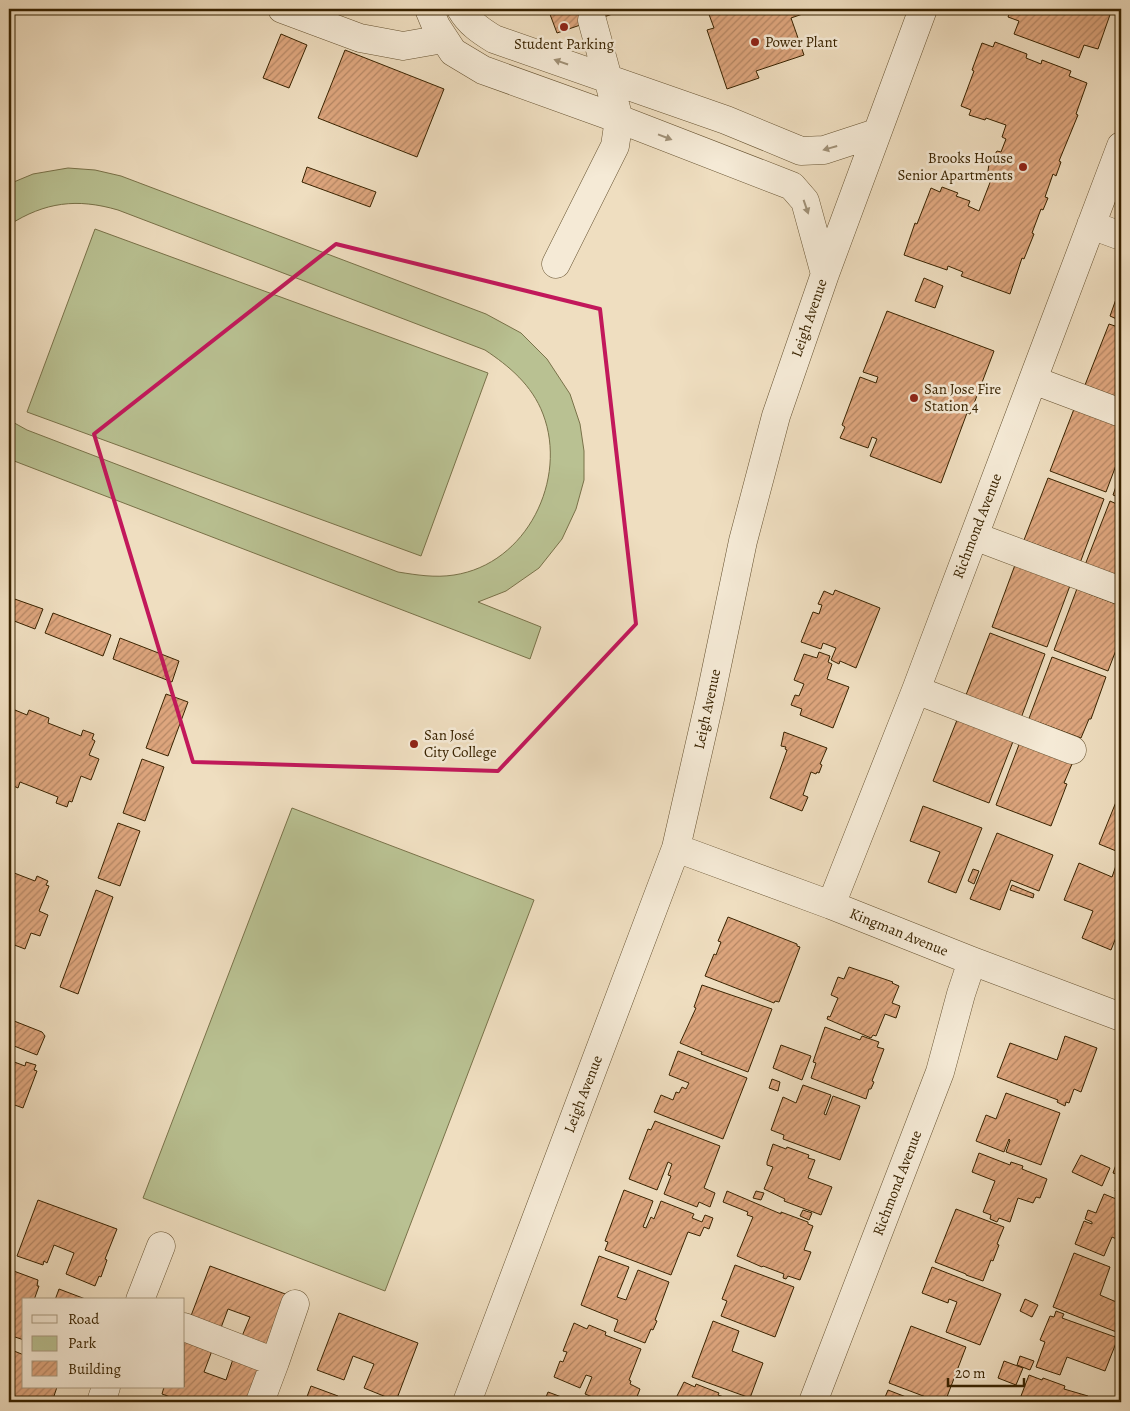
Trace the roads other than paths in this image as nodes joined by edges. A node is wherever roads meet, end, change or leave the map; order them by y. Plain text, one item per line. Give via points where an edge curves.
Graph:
1 (282, 9) edge
2 (429, 9) edge
3 (461, 9) edge
4 (923, 9) edge
5 (592, 20) dead end
6 (443, 39) junction
7 (607, 78) junction
8 (619, 119) junction
9 (876, 133) junction
10 (1121, 146) edge
11 (1091, 225) junction
12 (1121, 236) edge
13 (556, 264) dead end
14 (824, 274) junction
15 (1033, 380) junction
16 (1121, 414) edge
17 (974, 536) junction
18 (1121, 591) edge
19 (916, 690) junction
20 (1072, 750) dead end
21 (676, 848) junction
22 (831, 905) junction
23 (972, 961) junction
24 (1121, 1017) edge
25 (161, 1246) dead end
26 (141, 1298) edge
27 (295, 1304) dead end
28 (185, 1327) edge
29 (275, 1362) junction
30 (106, 1388) edge
31 (101, 1402) edge
32 (260, 1402) edge
33 (467, 1402) edge
34 (813, 1402) edge

1 - 6 street via 360,38 403,46
2 - 6 street
7 -> 3 street via 494,39 480,30
4 - 9 street, Leigh Avenue
5 - 7 street
6 - 8 street via 453,52 483,70
7 - 8 street
9 -> 7 street via 824,150 801,151 726,120
8 - 13 street via 615,146
8 -> 14 street via 792,186 805,201
9 - 14 street, Leigh Avenue
10 - 11 street, Richmond Avenue
11 - 12 street
11 - 15 street, Richmond Avenue
14 - 21 street, Leigh Avenue via 776,416 743,541
15 - 16 street
15 - 17 street, Richmond Avenue
17 - 18 street
17 - 19 street, Richmond Avenue
19 - 20 street
19 - 22 street, Richmond Avenue
21 - 22 street, Kingman Avenue
21 - 33 street, Leigh Avenue
22 - 23 street, Kingman Avenue
23 - 24 street, Kingman Avenue
23 - 34 street, Richmond Avenue via 940,1072
25 - 26 street
27 - 29 street
28 - 29 street
29 - 32 street
30 - 31 street

